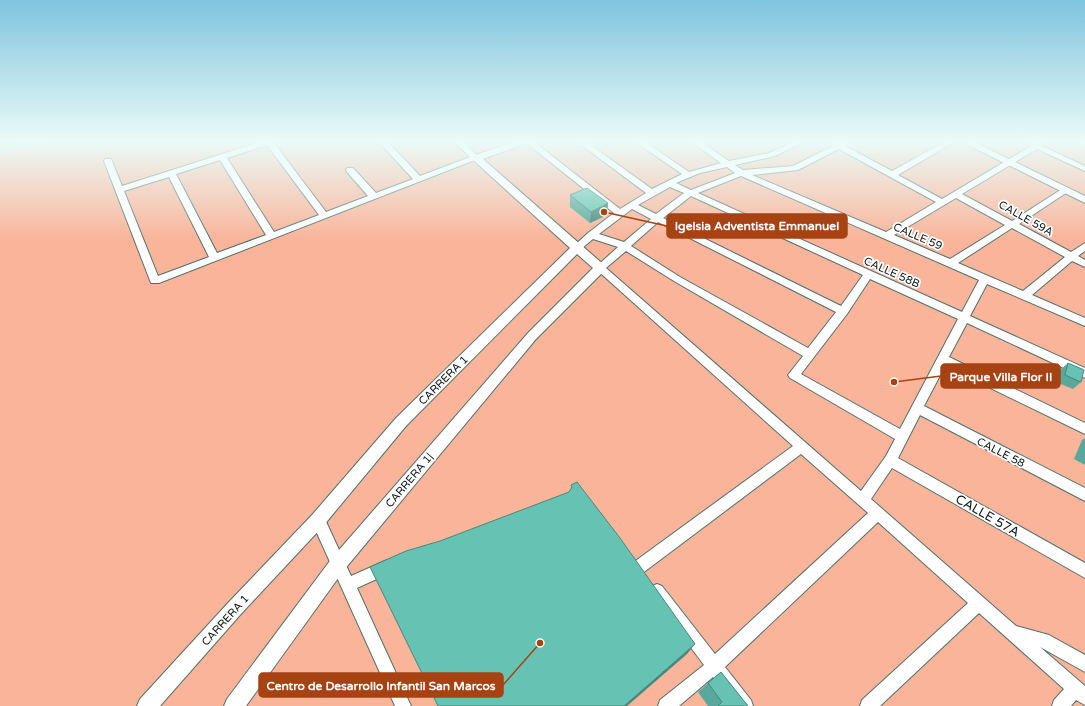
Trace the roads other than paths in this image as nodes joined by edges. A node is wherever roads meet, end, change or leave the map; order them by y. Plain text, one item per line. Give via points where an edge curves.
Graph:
1 (113, 174) edge
2 (168, 174) edge
3 (172, 174) edge
4 (233, 174) edge
5 (294, 174) edge
6 (354, 174) edge
7 (413, 174) edge
8 (435, 174) edge
9 (494, 174) edge
10 (570, 174) edge
11 (626, 174) edge
12 (692, 174) edge
13 (739, 174) edge
14 (743, 174) edge
15 (766, 174) edge
16 (988, 174) edge
17 (1031, 174) edge
18 (688, 175) joint
19 (892, 175) edge
20 (419, 180) junction
21 (764, 183) junction
22 (671, 184) junction
23 (119, 190) junction
24 (1065, 191) junction
25 (652, 193) junction
26 (690, 193) junction
27 (956, 194) junction
28 (374, 197) junction
29 (1085, 200) edge
30 (942, 202) junction
31 (632, 206) junction
32 (621, 214) junction
33 (324, 216) junction
34 (657, 218) junction
35 (1012, 224) junction
36 (591, 235) junction
37 (886, 236) junction
38 (272, 237) junction
39 (625, 246) junction
40 (1085, 246) edge
41 (578, 248) junction
42 (1071, 257) junction
43 (216, 258) junction
44 (951, 263) junction
45 (1085, 264) edge
46 (600, 268) junction
47 (868, 274) junction
48 (985, 278) junction
49 (1025, 295) junction
50 (843, 311) junction
51 (964, 317) junction
52 (1085, 322) edge
53 (809, 354) junction
54 (942, 359) junction
55 (1085, 373) edge
56 (917, 408) junction
57 (1085, 428) edge
58 (902, 437) junction
59 (802, 446) junction
60 (890, 460) junction
61 (1085, 495) edge
62 (863, 500) junction
63 (878, 513) junction
64 (318, 520) junction
65 (629, 555) edge
66 (396, 562) edge
67 (338, 564) junction
68 (639, 567) junction
69 (1085, 571) edge
70 (347, 585) junction
71 (979, 603) junction
72 (1012, 632) junction
73 (1085, 664) edge
74 (714, 666) junction
75 (1080, 692) edge
76 (147, 706) edge
77 (234, 706) edge
78 (403, 706) edge
79 (666, 706) edge
80 (745, 706) edge
81 (868, 706) edge
82 (1060, 706) edge

1 - 23 street
2 - 23 street
3 - 43 street
4 - 38 street
5 - 33 street
6 - 28 street
7 - 20 street
8 - 20 street
9 - 41 street
10 - 32 street
11 - 25 street
12 - 18 street, CARRERA 1
13 - 26 street
14 - 21 street, CALLE 59
15 - 21 street
16 - 27 street
17 - 24 street
18 - 22 street, CARRERA 1
19 - 30 street
20 - 28 street
21 - 37 street, CALLE 59
22 - 25 street, CARRERA 1
22 - 26 street, CALLE 58B
23 - 43 street via 155,281
24 - 29 street
24 - 35 street
25 - 31 street, CARRERA 1
26 - 34 street
26 - 47 street, CALLE 58B
27 - 30 street
27 - 35 street, CALLE 59A
28 - 33 street
30 - 37 street
31 - 32 street, CARRERA 1
31 - 34 street
32 - 36 street, CARRERA 1
33 - 38 street
34 - 39 street
34 - 50 street
35 - 42 street, CALLE 59A
35 - 44 street
36 - 39 street
36 - 41 street, CARRERA 1
37 - 44 street, CALLE 59
38 - 43 street
39 - 46 street
39 - 53 street via 677,279
40 - 42 street
41 - 46 street
41 - 64 street, CARRERA 1 via 401,422
42 - 45 street, CALLE 59A
42 - 49 street
44 - 48 street, CALLE 59
46 - 59 street
46 - 67 street, CARRERA 1| via 532,336
47 - 50 street
47 - 51 street, CALLE 58B
48 - 49 street, CALLE 59
48 - 51 street
49 - 52 street, CALLE 59
50 - 53 street
51 - 54 street
51 - 55 street, CALLE 58B
53 - 58 street via 794,375
54 - 56 street
54 - 57 street
56 - 58 street
56 - 61 street, CALLE 58
58 - 60 street
59 - 62 street
59 - 68 street
60 - 62 street
60 - 69 street, CALLE 57A
62 - 63 street
63 - 71 street
63 - 74 street
64 - 67 street
64 - 76 street, CARRERA 1
65 - 68 street
66 - 70 street
67 - 70 street
67 - 77 street, CARRERA 1|
68 - 74 street
70 - 78 street
71 - 72 street
71 - 81 street
72 - 73 street via 1044,640
72 - 75 street
74 - 79 street
74 - 80 street
75 - 82 street

